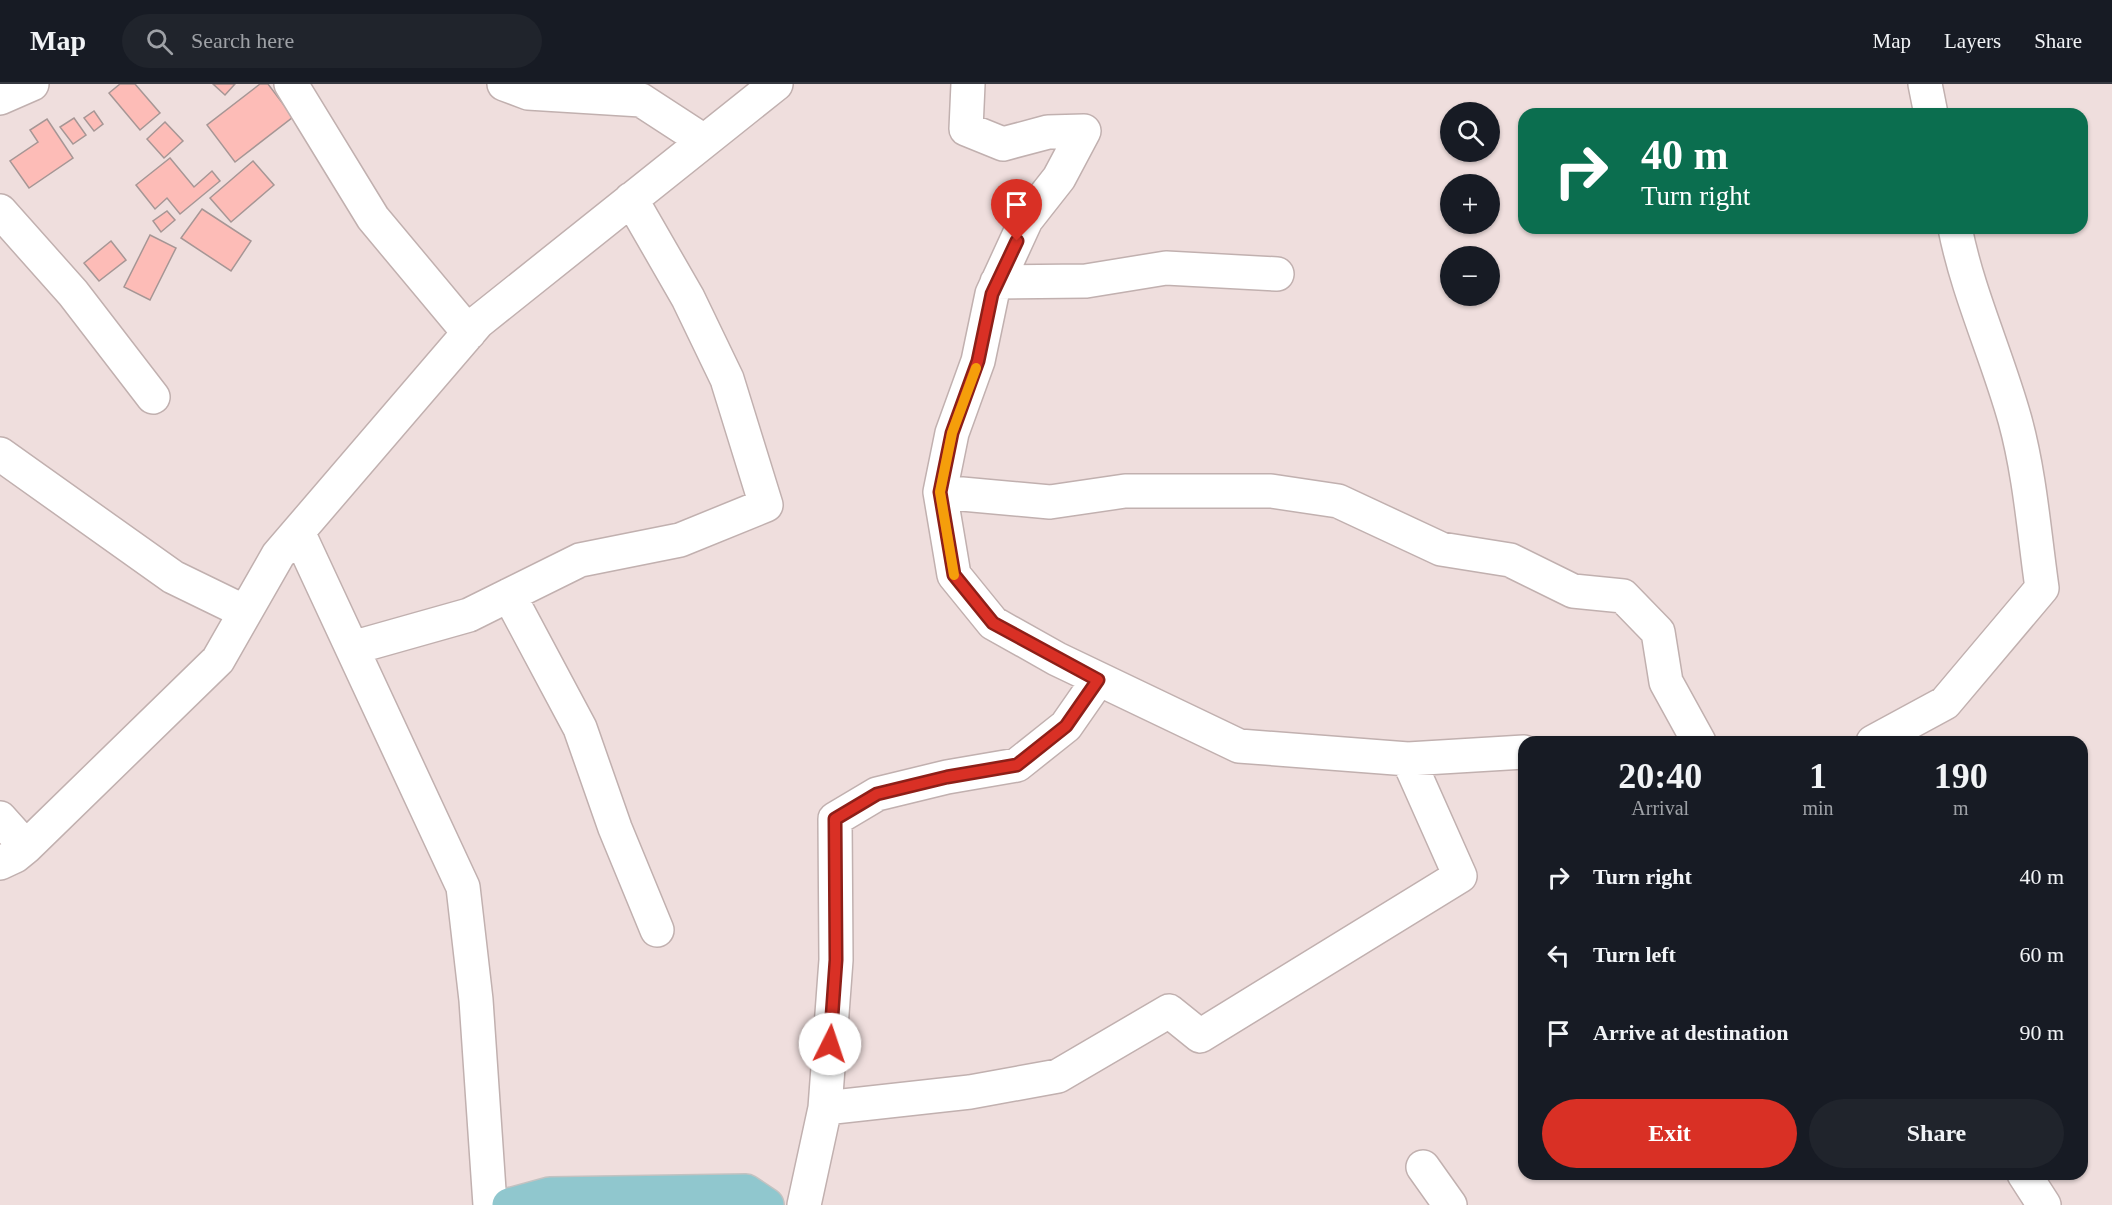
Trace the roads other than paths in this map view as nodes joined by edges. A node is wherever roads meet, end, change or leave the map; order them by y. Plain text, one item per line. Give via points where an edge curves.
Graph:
1 (32, 84) edge
2 (291, 84) edge
3 (504, 84) edge
4 (776, 84) edge
5 (968, 84) edge
6 (1925, 84) edge
7 (0, 98) edge
8 (1930, 108) edge
9 (704, 141) junction
10 (631, 199) junction
11 (0, 212) edge
12 (1956, 234) edge
13 (1277, 274) dead end
14 (997, 282) junction
15 (469, 333) junction
16 (153, 397) dead end
17 (0, 454) edge
18 (940, 492) junction
19 (298, 532) junction
20 (509, 595) junction
21 (245, 612) junction
22 (352, 648) junction
23 (1098, 680) junction
24 (1696, 736) edge
25 (1884, 736) edge
26 (1518, 752) edge
27 (1408, 759) junction
28 (0, 818) edge
29 (13, 855) edge
30 (657, 930) dead end
31 (825, 1108) junction
32 (1423, 1167) dead end
33 (2028, 1180) edge
34 (586, 1199) edge
35 (490, 1205) edge
36 (509, 1205) edge
37 (767, 1205) edge
38 (804, 1205) edge
39 (1450, 1205) edge
40 (2044, 1205) edge

1 - 7 street
2 - 15 street via 373,218
3 - 9 street via 528,93 641,100
4 - 9 street
5 - 14 street via 966,129 1004,144 1048,132 1084,131 1059,178 1026,220
6 - 8 street
9 - 10 street
10 - 15 street
10 - 20 street via 688,298 727,379 766,504 680,540 580,560
11 - 16 street via 73,293
12 - 25 street via 1962,264 2015,420 2028,474 2042,588 1945,703
13 - 14 street via 1166,268 1086,281
14 - 18 street via 978,361 952,433
15 - 19 street
17 - 21 street via 173,577
18 - 23 street via 954,575 993,623
18 - 24 street via 1050,502 1125,491 1270,491 1338,501 1441,549 1510,560 1572,591 1623,596 1658,632 1666,682
19 - 21 street via 278,555
19 - 22 street
20 - 22 street via 469,615
20 - 30 street via 580,728
21 - 29 street via 218,660
22 - 35 street via 463,887 476,1000
23 - 27 street via 1239,746
23 - 31 street via 1066,726 1017,765 877,794 835,819 836,960
26 - 27 street
27 - 31 street via 1460,876 1257,1002 1200,1036 1169,1011 1058,1076 970,1092
28 - 29 street
31 - 38 street
32 - 39 street
33 - 40 street
34 - 36 main road via 550,1194
34 - 37 main road via 746,1191

